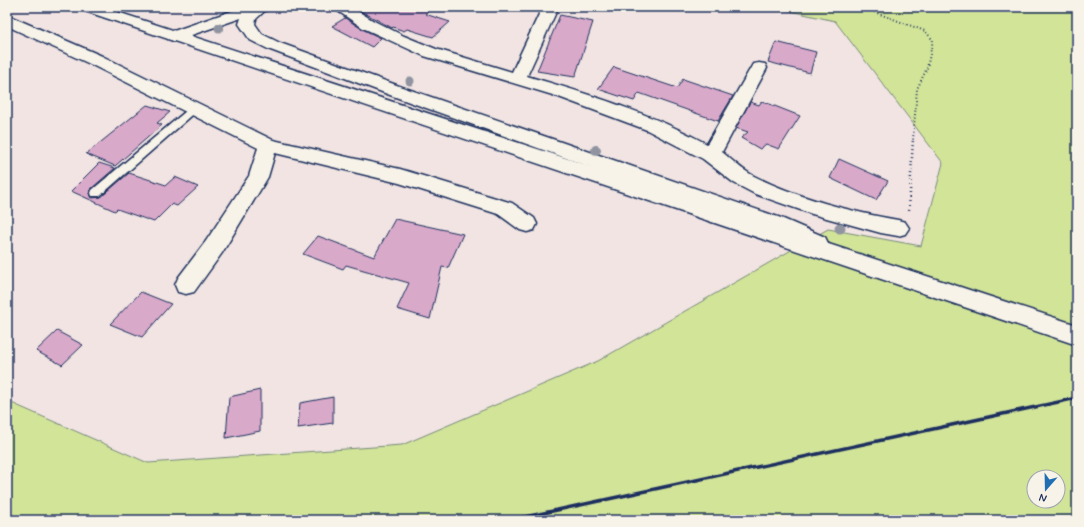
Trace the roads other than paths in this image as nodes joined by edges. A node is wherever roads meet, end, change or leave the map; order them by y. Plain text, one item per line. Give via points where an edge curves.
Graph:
1 (87, 7) edge
2 (216, 7) edge
3 (258, 7) edge
4 (261, 7) edge
5 (340, 7) edge
6 (549, 10) dead end
7 (7, 20) edge
8 (174, 36) junction
9 (759, 68) dead end
10 (517, 79) junction
11 (194, 108) junction
12 (268, 145) junction
13 (711, 154) junction
14 (96, 193) dead end
15 (527, 224) dead end
16 (898, 228) road end
17 (873, 267) junction
18 (186, 285) dead end
19 (1077, 335) edge

1 - 8 main road
2 - 8 main road via 196,17
3 - 8 main road
4 - 17 main road via 249,17 247,24 256,37 274,46 774,224
5 - 10 main road via 362,22 410,46
6 - 10 main road
7 - 11 main road
8 - 17 main road
9 - 13 main road
10 - 13 main road via 593,103 667,132
11 - 12 main road
11 - 14 lane
12 - 15 main road via 408,178 505,208
12 - 18 main road via 258,177 214,247
13 - 16 main road via 745,180 780,196 881,226
17 - 19 main road

